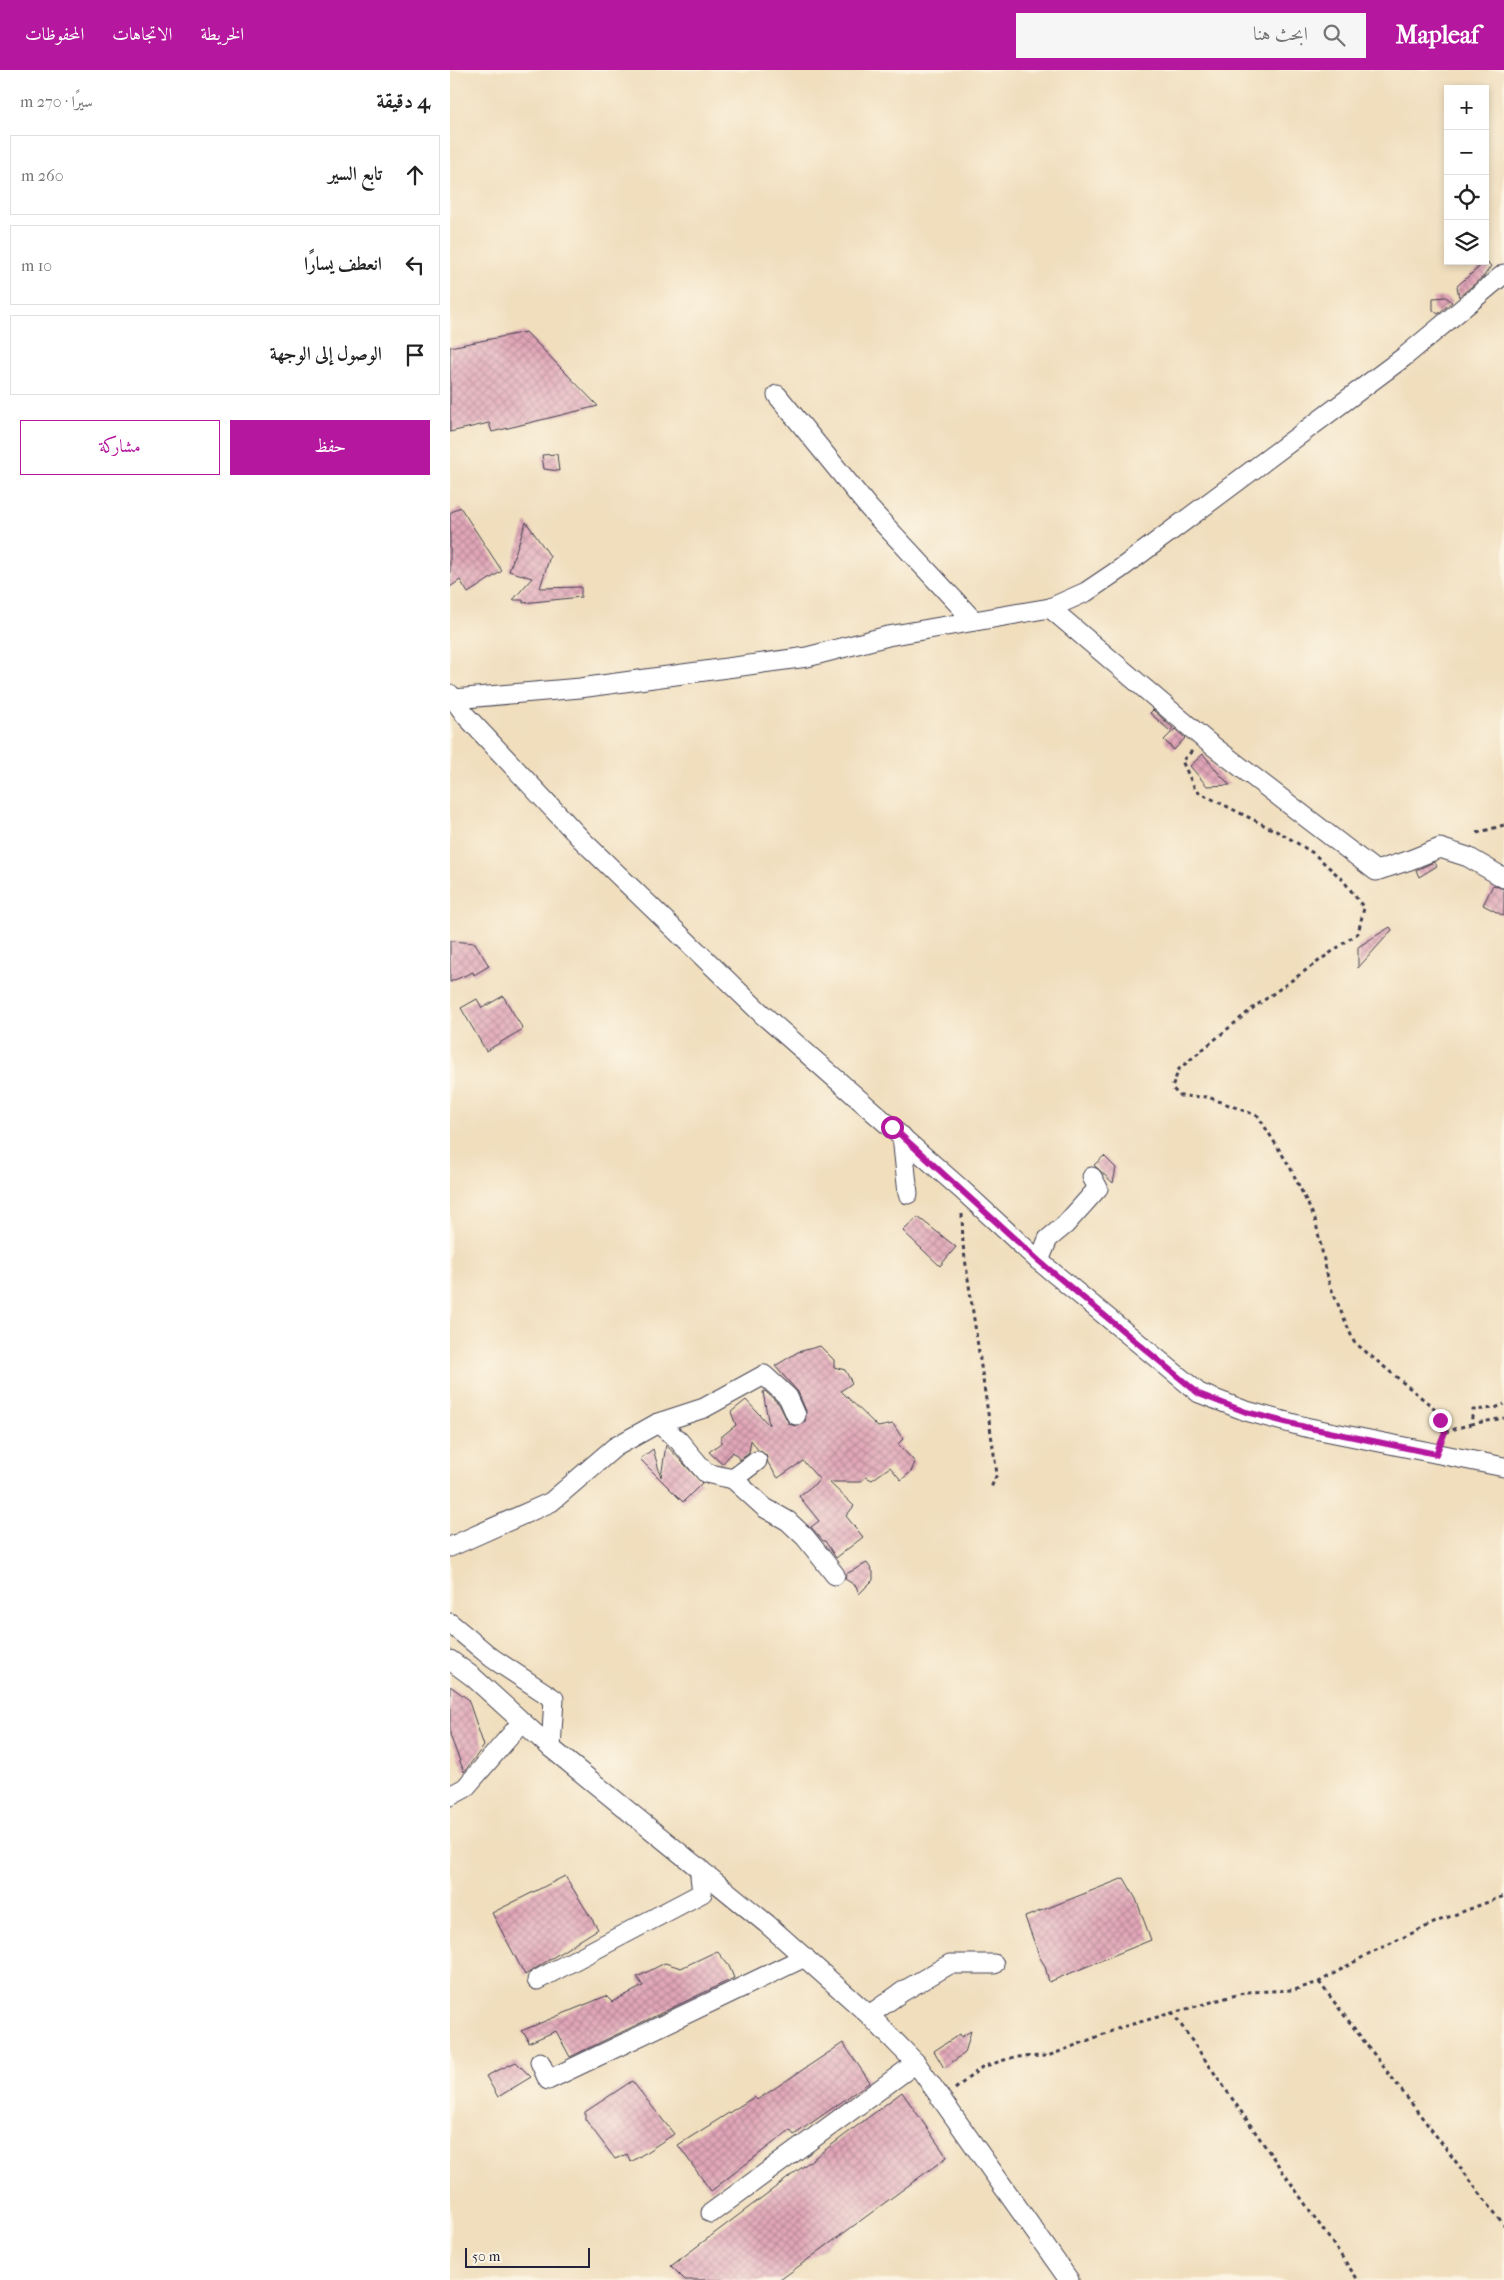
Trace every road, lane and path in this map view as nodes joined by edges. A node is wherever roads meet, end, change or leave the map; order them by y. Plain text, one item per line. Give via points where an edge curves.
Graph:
1 (1504, 274) edge
2 (777, 395) dead end
3 (1050, 608) junction
4 (974, 621) junction
5 (452, 697) edge
6 (1204, 739) junction
7 (1504, 825) edge
8 (1477, 833) dead end
9 (1504, 878) edge
10 (902, 1136) junction
11 (1092, 1177) dead end
12 (961, 1189) junction
13 (908, 1194) dead end
14 (1039, 1261) junction
15 (1504, 1404) edge
16 (796, 1415) dead end
17 (1504, 1418) edge
18 (658, 1423) junction
19 (1472, 1424) junction
20 (1445, 1432) junction
21 (1436, 1454) junction
22 (757, 1461) dead end
23 (1504, 1467) edge
24 (733, 1479) junction
25 (990, 1490) dead end
26 (450, 1547) edge
27 (835, 1575) dead end
28 (450, 1623) edge
29 (450, 1660) edge
30 (522, 1722) junction
31 (551, 1748) junction
32 (450, 1796) edge
33 (699, 1867) junction
34 (1504, 1896) edge
35 (805, 1957) junction
36 (994, 1964) dead end
37 (537, 1980) dead end
38 (1319, 1982) junction
39 (1172, 2012) junction
40 (869, 2015) junction
41 (540, 2062) dead end
42 (916, 2063) junction
43 (942, 2099) junction
44 (711, 2213) dead end
45 (1504, 2225) edge
46 (1070, 2280) edge
47 (1358, 2280) edge

1 - 3 street via 1404,357 1128,563 1086,592
2 - 4 street via 869,508
3 - 4 street
3 - 6 street
4 - 5 street via 888,636 807,657 580,688
5 - 10 street via 466,716 589,846 762,1014
6 - 9 street via 1376,870 1440,848 1468,857
6 - 20 path via 1182,761 1196,791 1313,853 1343,880 1364,908 1358,933 1216,1038 1179,1069 1172,1088 1180,1096 1208,1097 1258,1116 1290,1167 1315,1219 1328,1283 1354,1342 1434,1408
7 - 8 path
10 - 12 street
10 - 13 street
11 - 14 street via 1098,1188 1065,1225 1048,1238
12 - 14 street
12 - 25 path via 963,1245 997,1474
14 - 21 street via 1199,1394 1246,1412 1305,1427
15 - 19 path via 1473,1410
16 - 18 street via 788,1397 764,1376 704,1408
17 - 19 path
18 - 24 street via 679,1441 706,1473
18 - 26 street via 615,1447 550,1502
19 - 20 path
20 - 21 path
21 - 23 street
22 - 24 street
24 - 27 street via 765,1508 805,1537
28 - 31 street via 492,1658 554,1699
29 - 30 street
30 - 31 street
30 - 32 street via 465,1788
31 - 33 street
33 - 35 street
33 - 37 street via 702,1892
34 - 38 path via 1429,1925
35 - 40 street
35 - 41 street via 548,2080
36 - 40 street via 950,1964
38 - 39 path via 1294,1990 1247,1992
38 - 45 path
39 - 43 path via 1122,2027 1048,2056 1014,2057 982,2067
39 - 47 path
40 - 42 street
42 - 43 street
42 - 44 street
43 - 46 street

